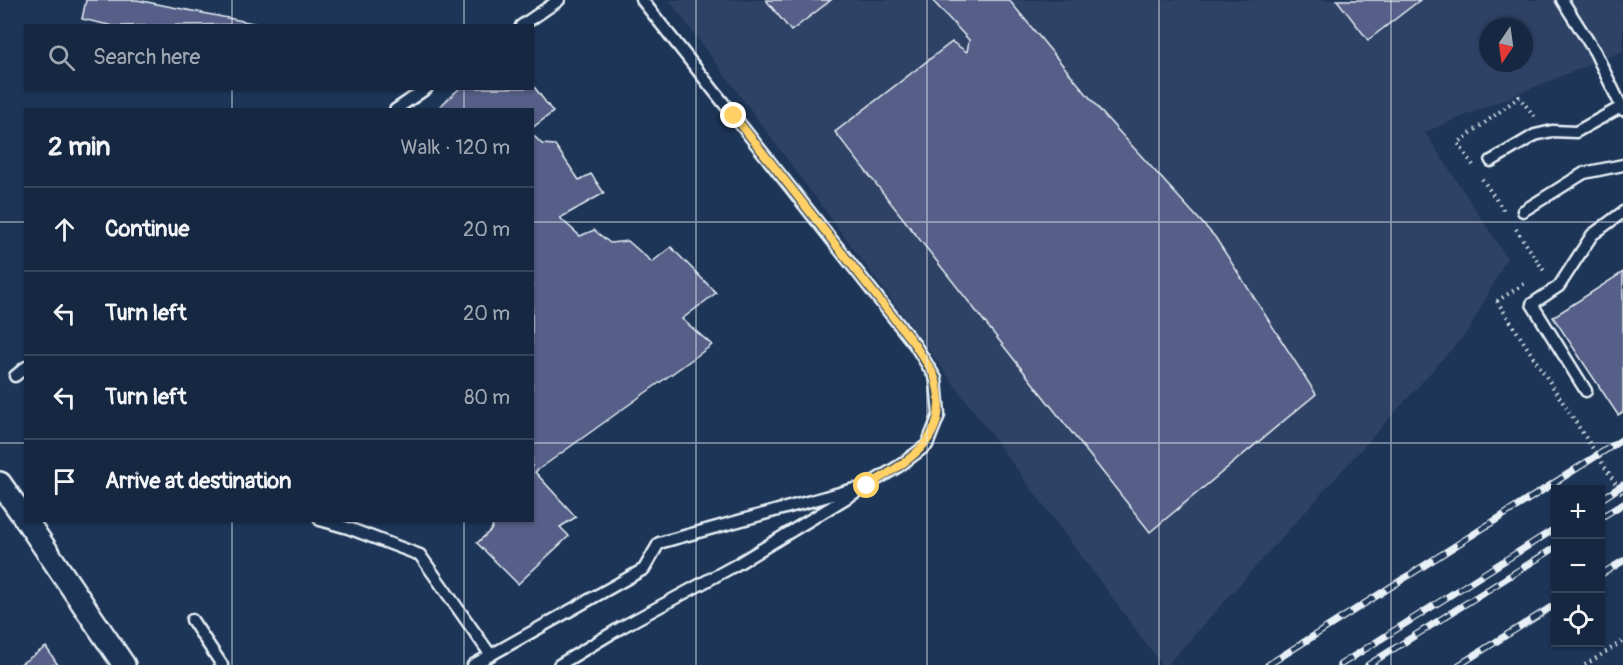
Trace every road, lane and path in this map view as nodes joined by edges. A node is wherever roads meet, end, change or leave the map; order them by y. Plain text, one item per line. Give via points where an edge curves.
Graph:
1 (559, 0) edge
2 (642, 0) edge
3 (1562, 0) edge
4 (524, 24) edge
5 (423, 90) edge
6 (398, 108) edge
7 (1622, 108) edge
8 (1547, 132) junction
9 (1491, 161) dead end
10 (1623, 165) edge
11 (1524, 211) dead end
12 (1623, 212) edge
13 (1535, 277) dead end
14 (1525, 283) dead end
15 (24, 369) edge
16 (15, 376) dead end
17 (1586, 391) dead end
18 (0, 483) edge
19 (867, 486) junction
20 (1623, 495) edge
21 (24, 517) edge
22 (27, 522) edge
23 (327, 522) edge
24 (192, 620) dead end
25 (1623, 641) edge
26 (490, 654) junction
27 (124, 665) edge
28 (222, 665) edge
29 (473, 665) edge
30 (559, 665) edge
31 (1585, 665) edge

1 - 4 lane
2 - 19 lane via 915,345 936,379 939,415 927,445
3 - 7 lane via 1595,52
5 - 6 lane
7 - 8 lane via 1576,132
8 - 9 lane
8 - 13 path via 1519,97 1458,143 1544,271
10 - 11 lane via 1584,173
12 - 17 lane via 1592,234 1559,286 1532,304
14 - 20 path, bridge via 1497,301
15 - 16 lane
18 - 21 street
19 - 26 lane via 659,543 644,569
19 - 30 lane
22 - 27 street
23 - 26 lane via 420,555
24 - 28 lane
25 - 31 path
26 - 29 lane

